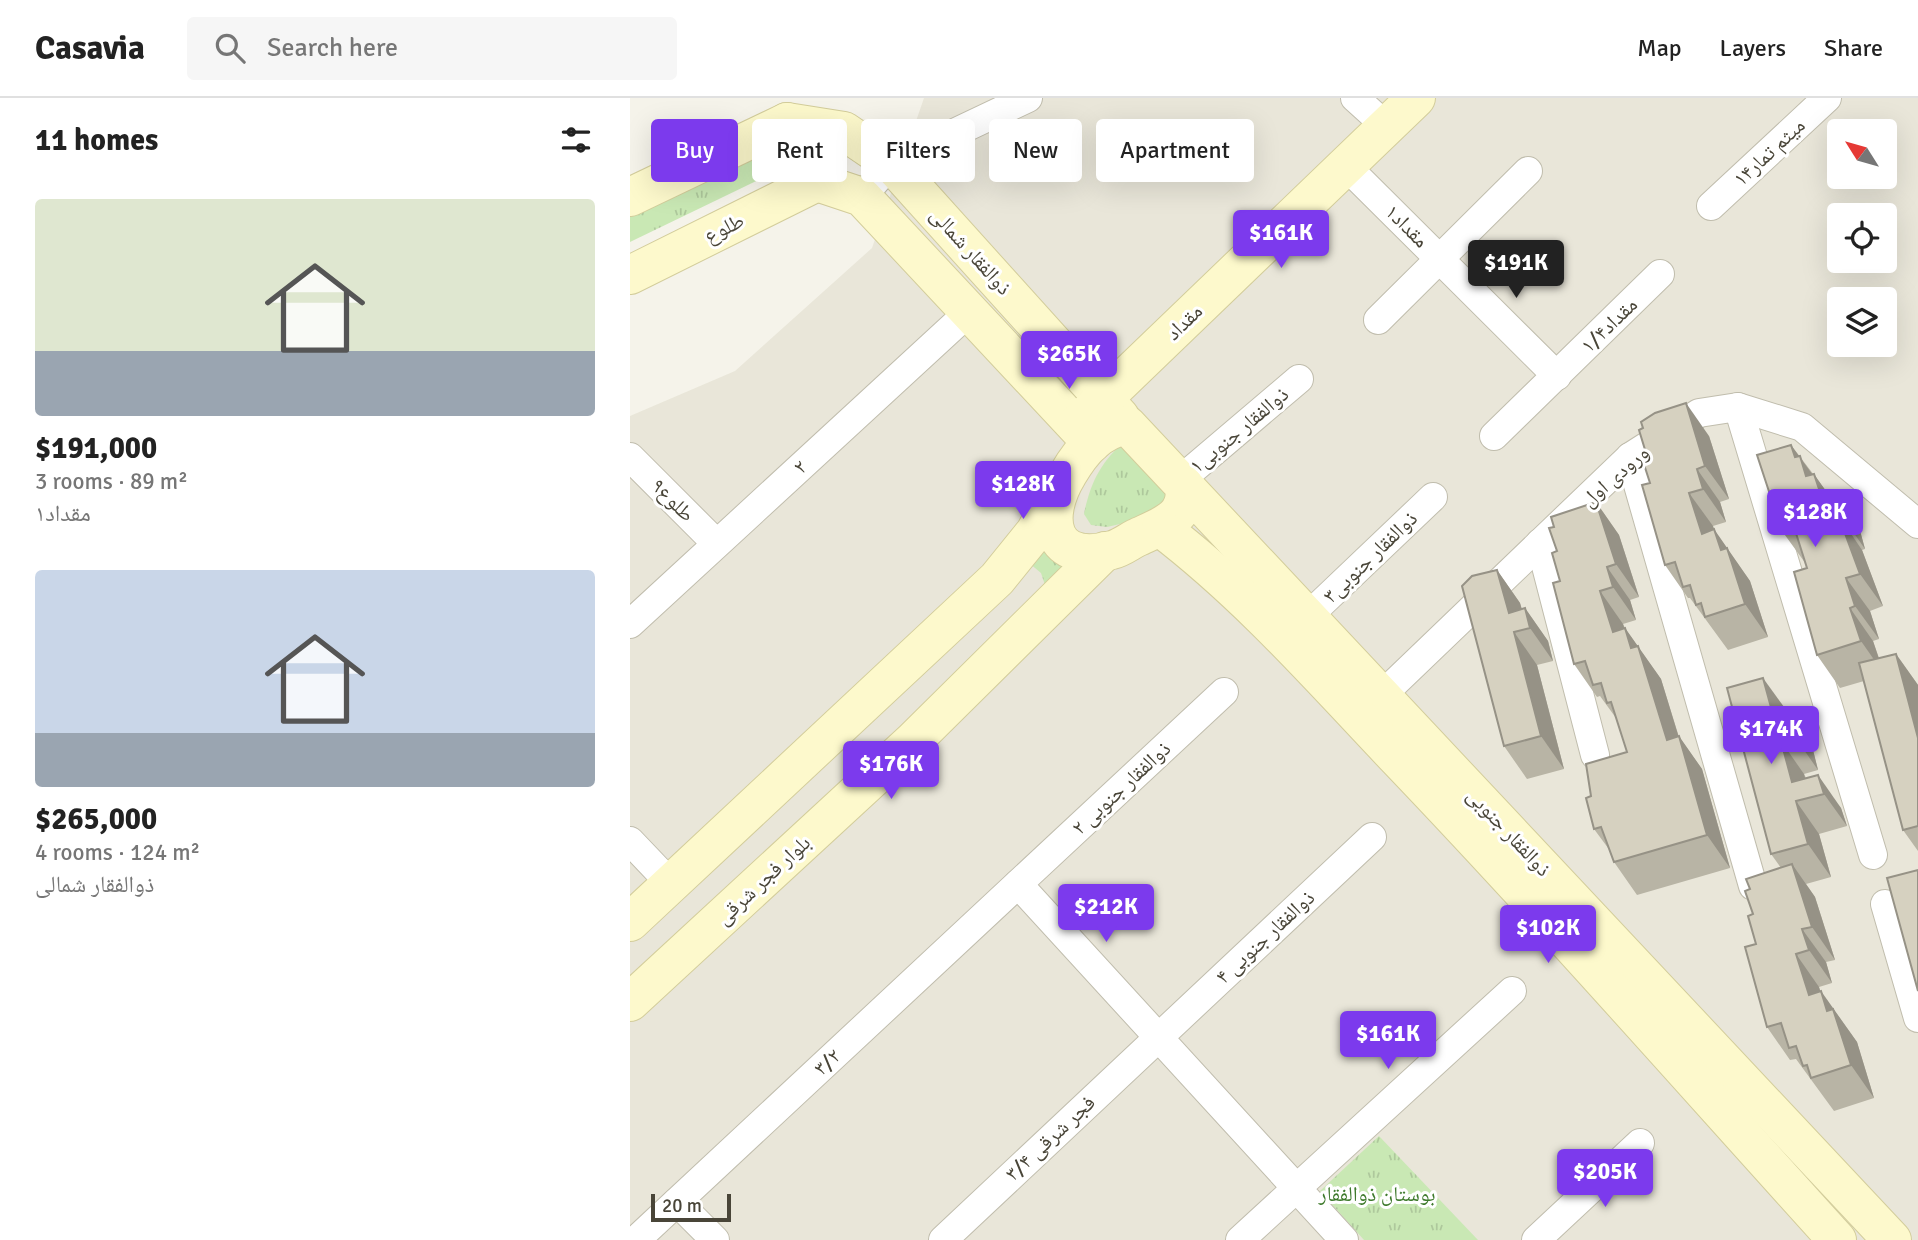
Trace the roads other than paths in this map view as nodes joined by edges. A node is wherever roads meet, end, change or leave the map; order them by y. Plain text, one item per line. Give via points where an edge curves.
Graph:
1 (1028, 98) edge
2 (1355, 98) edge
3 (1416, 98) edge
4 (1827, 98) edge
5 (975, 123) edge
6 (1387, 127) junction
7 (752, 139) edge
8 (1346, 166) junction
9 (1528, 171) dead end
10 (817, 182) joint
11 (875, 182) edge
12 (908, 182) edge
13 (630, 197) edge
14 (862, 197) junction
15 (1711, 206) dead end
16 (1440, 259) junction
17 (1660, 274) dead end
18 (630, 275) edge
19 (971, 310) junction
20 (1378, 320) dead end
21 (1557, 376) junction
22 (1299, 379) dead end
23 (1738, 407) junction
24 (1115, 412) junction
25 (1084, 434) junction
26 (1494, 436) dead end
27 (630, 457) edge
28 (1630, 457) junction
29 (1182, 483) junction
30 (1057, 491) junction
31 (1433, 497) dead end
32 (1918, 524) edge
33 (1161, 528) junction
34 (716, 543) junction
35 (1540, 543) junction
36 (1105, 551) junction
37 (985, 590) junction
38 (630, 624) edge
39 (1303, 635) junction
40 (1014, 638) junction
41 (1224, 692) dead end
42 (1381, 696) junction
43 (1595, 755) dead end
44 (1372, 837) dead end
45 (630, 841) edge
46 (1873, 855) dead end
47 (671, 884) junction
48 (1018, 884) junction
49 (1753, 886) edge
50 (1885, 904) dead end
51 (630, 922) edge
52 (1512, 991) dead end
53 (630, 1002) edge
54 (1918, 1018) edge
55 (1670, 1027) junction
56 (1158, 1037) junction
57 (1640, 1143) dead end
58 (1296, 1188) junction
59 (677, 1202) junction
60 (636, 1240) edge
61 (715, 1240) edge
62 (943, 1240) edge
63 (1240, 1240) edge
64 (1344, 1240) edge
65 (1536, 1240) edge
66 (1837, 1240) edge
67 (1892, 1240) edge

1 - 5 street
2 - 6 street
3 - 6 main road, مقداد
4 - 15 street, میثم تمار۱۴
6 - 8 main road, مقداد
7 - 13 main road
8 - 16 street, مقداد۱
8 - 24 main road, مقداد
9 - 16 street
10 - 14 main road, ذوالفقار شمالی
10 - 18 main road, طلوع
11 - 14 street
12 - 24 main road, ذوالفقار شمالی
14 - 19 main road, ذوالفقار شمالی
16 - 20 street
16 - 21 street, مقداد۱
17 - 21 street, مقداد۱/۴
19 - 25 main road, ذوالفقار شمالی
19 - 34 street, ۲
21 - 26 street, مقداد۱/۴
22 - 29 street, ذوالفقار جنوبی۱
23 - 28 street, ورودی اول via 1699,413
23 - 32 street, ورودی اول via 1802,427
23 - 46 street
24 - 25 main road
24 - 29 main road
25 - 30 main road via 1080,453
27 - 34 street, طلوع۹
28 - 35 street, ورودی اول
28 - 49 street
29 - 33 main road via 1186,499 1178,515
29 - 39 main road, ذوالفقار جنوبی
30 - 36 main road via 1054,533 1077,553
30 - 37 main road via 1035,532
31 - 39 street, ذوالفقار جنوبی۳
33 - 36 main road
33 - 39 main road
34 - 38 street, ۲
35 - 42 street, ورودی اول
35 - 43 street
36 - 40 main road, بلوار فجر شرقی
37 - 40 main road via 1010,582 1025,585 1033,594 1032,608
37 - 47 main road
39 - 42 main road, ذوالفقار جنوبی
39 - 55 main road, ذوالفقار جنوبی
40 - 53 main road, بلوار فجر شرقی via 913,741
41 - 48 street, ۲ ذوالفقار جنوبی
42 - 55 main road, ذوالفقار جنوبی
44 - 56 street, ۴ ذوالفقار جنوبی
45 - 47 street
47 - 51 main road
48 - 56 street
48 - 59 street, ۳/۲
50 - 54 street
52 - 58 street
55 - 66 main road, ذوالفقار جنوبی
55 - 67 main road, ذوالفقار جنوبی
56 - 58 street
56 - 62 street, ۳/۴ فجر شرقی
57 - 65 street
58 - 63 street
58 - 64 street
59 - 60 street, ۳/۲
59 - 61 street

